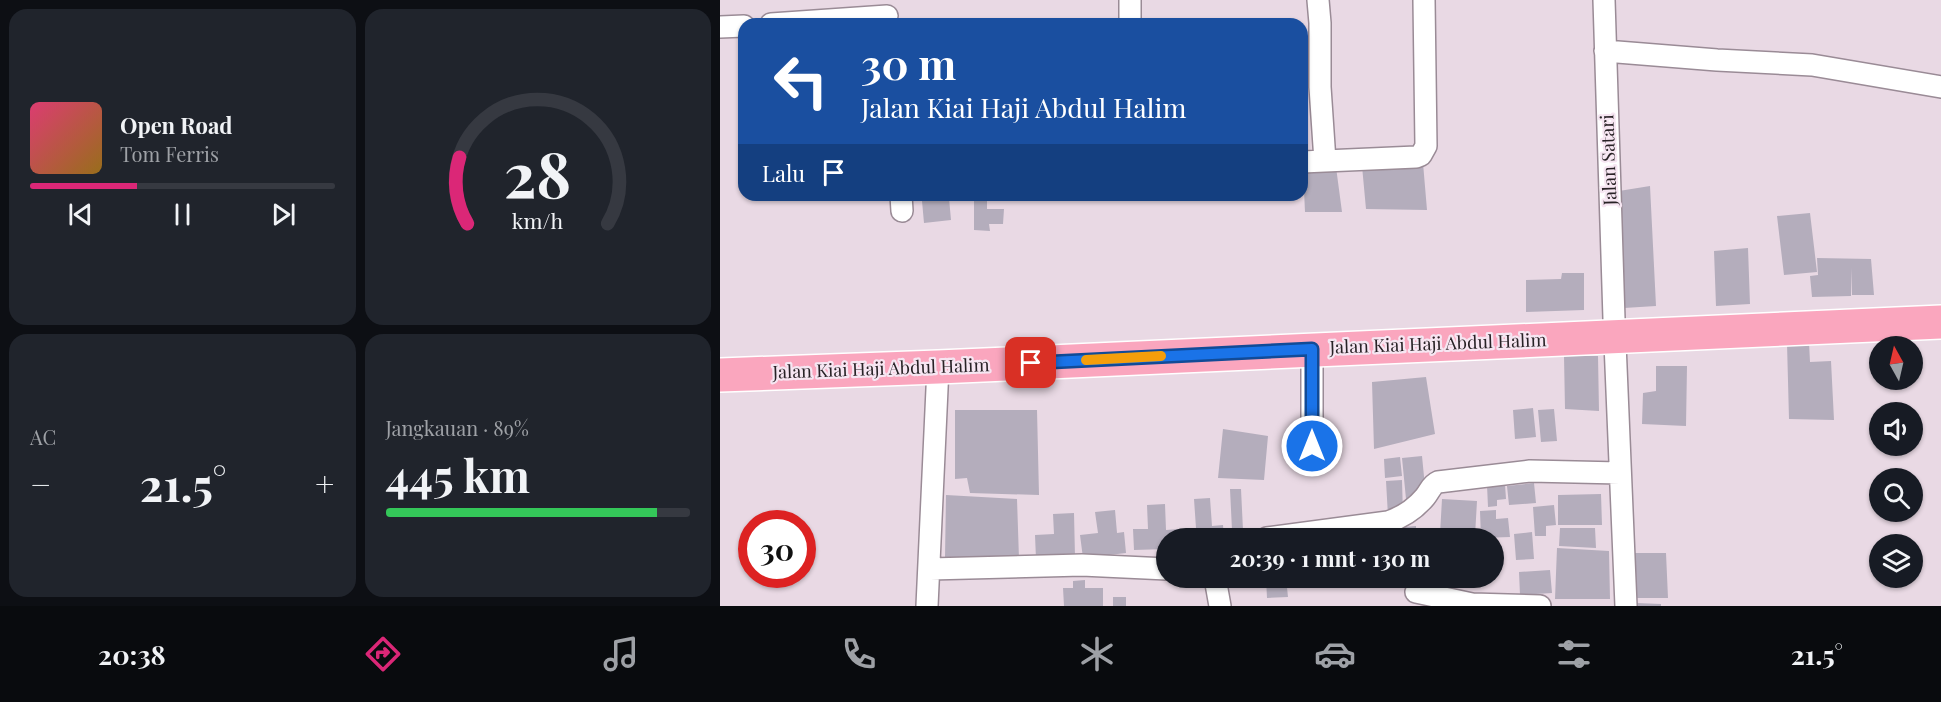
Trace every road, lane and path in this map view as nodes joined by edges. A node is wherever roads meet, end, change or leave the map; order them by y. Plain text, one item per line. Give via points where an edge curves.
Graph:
1 (1130, 0) edge
2 (1318, 0) edge
3 (1424, 0) edge
4 (1604, 0) edge
5 (886, 13) edge
6 (834, 18) edge
7 (1130, 18) edge
8 (738, 26) edge
9 (720, 27) edge
10 (1605, 51) junction
11 (1311, 87) edge
12 (1941, 87) edge
13 (1325, 161) junction
14 (1308, 162) edge
15 (1941, 302) edge
16 (1941, 322) edge
17 (1614, 328) junction
18 (1312, 349) junction
19 (720, 355) edge
20 (938, 368) junction
21 (720, 375) edge
22 (1312, 446) dead end
23 (1620, 473) junction
24 (1343, 528) edge
25 (930, 568) junction
26 (1156, 568) edge
27 (1217, 588) edge
28 (1416, 592) dead end
29 (1625, 601) edge
30 (1472, 605) edge
31 (927, 606) edge
32 (1220, 606) edge
33 (1540, 606) edge

1 - 7 street
2 - 11 street via 1320,23
3 - 13 street via 1424,152 1416,157
4 - 10 street, Jalan Satari
5 - 6 street
8 - 9 street
10 - 12 street via 1812,65
10 - 17 street, Jalan Satari
11 - 13 street
13 - 14 street
15 - 17 main road, Jalan Kiai Haji Abdul Halim
16 - 17 main road, Jalan Kiai Haji Abdul Halim
17 - 18 main road, Jalan Kiai Haji Abdul Halim
17 - 19 main road, Jalan Kiai Haji Abdul Halim
17 - 23 street, Jalan Satari
18 - 20 main road, Jalan Kiai Haji Abdul Halim
18 - 22 street
20 - 21 main road, Jalan Kiai Haji Abdul Halim
20 - 25 street
23 - 24 street via 1530,471 1438,482 1400,518
23 - 29 street, Jalan Satari
25 - 26 street via 1082,565
25 - 31 street
27 - 32 street
28 - 30 street
30 - 33 street

